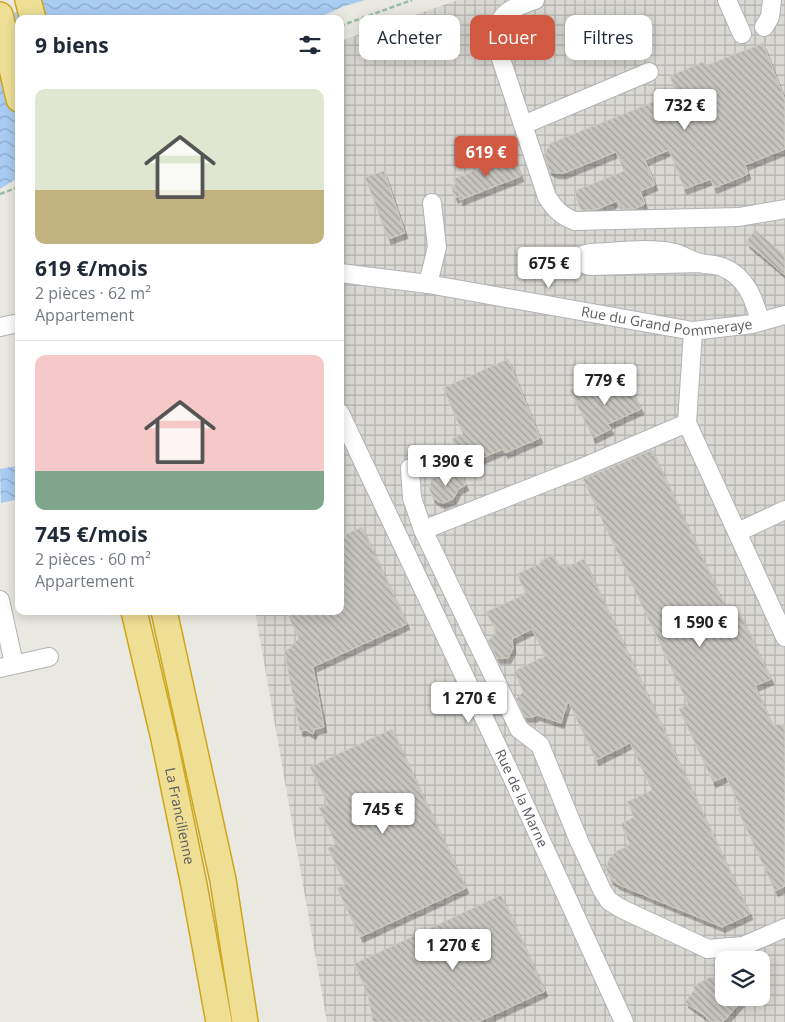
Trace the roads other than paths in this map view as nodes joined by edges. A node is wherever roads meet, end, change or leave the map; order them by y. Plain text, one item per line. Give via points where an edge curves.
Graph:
1 (28, 0) edge
2 (536, 0) edge
3 (727, 0) edge
4 (772, 0) edge
5 (0, 15) edge
6 (31, 15) edge
7 (764, 27) dead end
8 (742, 34) dead end
9 (649, 72) dead end
10 (15, 81) edge
11 (523, 125) junction
12 (432, 204) dead end
13 (785, 209) edge
14 (700, 263) junction
15 (344, 274) edge
16 (428, 284) junction
17 (785, 315) edge
18 (760, 321) junction
19 (15, 324) edge
20 (0, 327) edge
21 (693, 331) junction
22 (344, 421) edge
23 (687, 423) junction
24 (410, 468) dead end
25 (785, 510) edge
26 (423, 530) junction
27 (738, 532) junction
28 (0, 600) edge
29 (135, 615) edge
30 (165, 615) edge
31 (785, 637) edge
32 (49, 658) dead end
33 (7, 666) edge
34 (785, 928) edge
35 (618, 1020) edge
36 (219, 1022) edge
37 (245, 1022) edge

1 - 6 highway
2 - 11 street via 504,13 496,35
3 - 8 street
4 - 7 street via 770,17
5 - 10 highway
9 - 11 street
11 - 13 street via 547,196 555,210 565,218 575,221 739,218
12 - 16 street via 437,247
14 - 14 street via 590,266 582,260 590,253 657,250 676,253
14 - 18 street via 722,266 738,277 749,289
15 - 16 street, Rue du Grand Pommeraye
16 - 21 street, Rue du Grand Pommeraye
17 - 18 street, Rue du Grand Pommeraye
18 - 21 street, Rue du Grand Pommeraye
19 - 20 street
21 - 23 street
22 - 35 street, Rue de la Marne via 508,768
23 - 26 street
23 - 27 street
24 - 26 street via 412,498
25 - 27 street
26 - 34 street via 519,728 540,745 579,841 609,901 708,949 743,946
27 - 31 street
28 - 33 street
29 - 36 highway, La Francilienne via 164,739
30 - 37 highway, La Francilienne via 223,880
32 - 33 street

